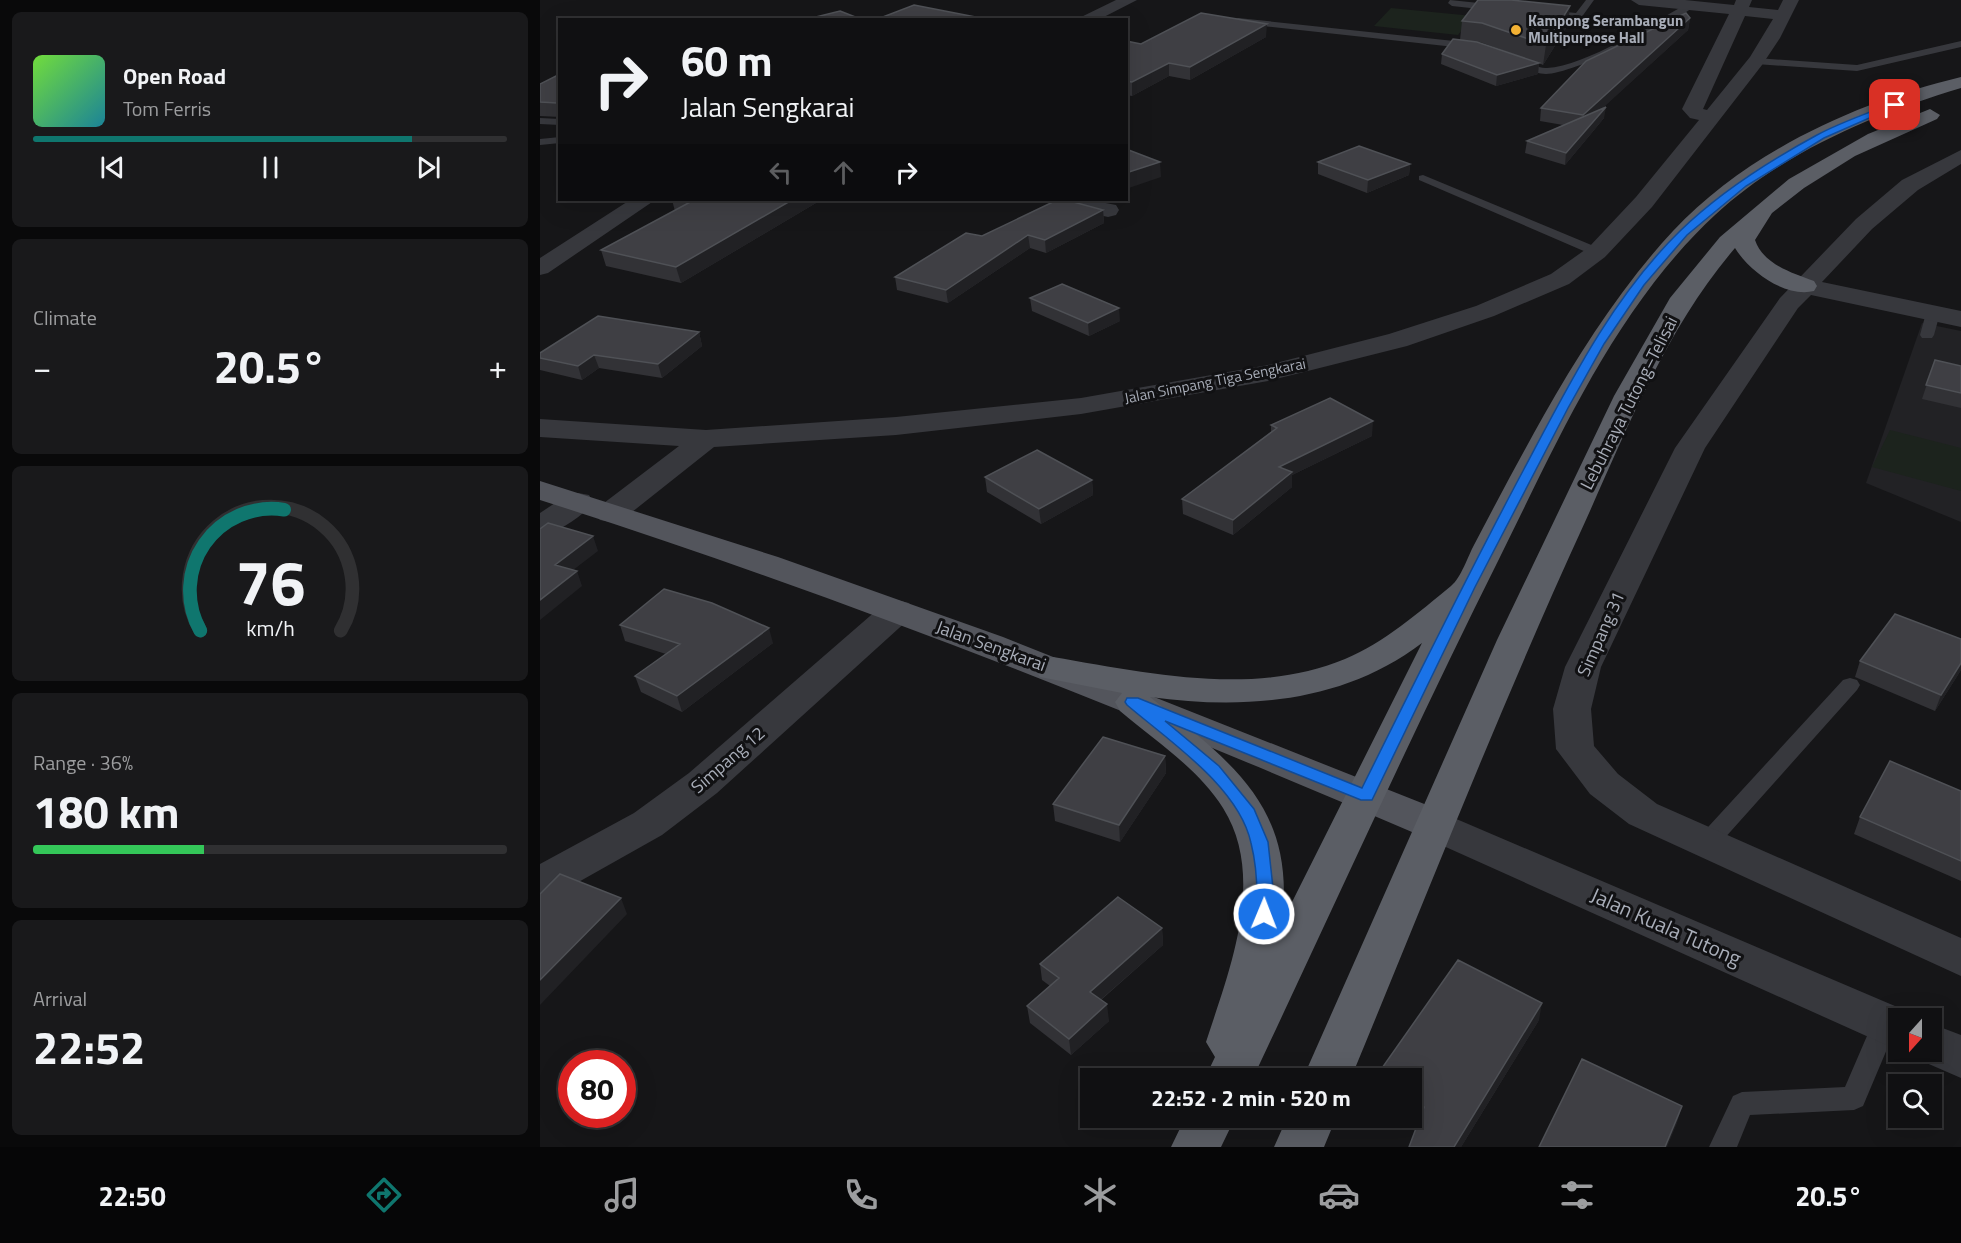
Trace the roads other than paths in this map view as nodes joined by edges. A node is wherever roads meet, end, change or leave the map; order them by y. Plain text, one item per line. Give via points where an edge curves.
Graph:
1 (1129, 0) edge
2 (1455, 0) edge
3 (1590, 0) edge
4 (1640, 0) edge
5 (1690, 6) junction
6 (1743, 6) edge
7 (1788, 8) edge
8 (1509, 9) edge
9 (1532, 12) edge
10 (1088, 18) edge
11 (1226, 19) edge
12 (1961, 44) edge
13 (1479, 47) edge
14 (1501, 55) edge
15 (1756, 61) junction
16 (1961, 82) edge
17 (1961, 104) edge
18 (1713, 116) junction
19 (540, 121) edge
20 (558, 122) edge
21 (558, 140) edge
22 (540, 142) edge
23 (1961, 156) edge
24 (1423, 178) dead end
25 (642, 201) edge
26 (1067, 201) edge
27 (1770, 204) junction
28 (1108, 210) dead end
29 (1597, 252) junction
30 (540, 268) edge
31 (1805, 286) junction
32 (1961, 319) edge
33 (540, 428) edge
34 (706, 439) junction
35 (540, 490) edge
36 (578, 502) junction
37 (611, 513) junction
38 (540, 527) edge
39 (1468, 587) junction
40 (897, 611) junction
41 (1053, 669) junction
42 (1850, 685) dead end
43 (1133, 702) junction
44 (1366, 796) junction
45 (1433, 824) junction
46 (1706, 844) junction
47 (542, 882) edge
48 (1961, 958) edge
49 (1888, 1024) edge
50 (1888, 1034) edge
51 (1942, 1048) edge
52 (1961, 1057) edge
53 (1222, 1068) edge
54 (1234, 1068) edge
55 (1331, 1068) edge
56 (1307, 1128) edge
57 (1299, 1147) edge
58 (1723, 1147) edge

1 - 10 street
2 - 8 lane via 1452,3
3 - 9 lane via 1578,16
4 - 5 street
5 - 6 street
5 - 14 lane via 1610,48 1545,71
6 - 7 street
6 - 18 street via 1692,109 1697,114
7 - 15 street, Jalan Simpang Tiga Sengkarai
11 - 13 lane
12 - 15 lane via 1857,68
15 - 18 street, Jalan Simpang Tiga Sengkarai
16 - 39 highway via 1821,136 1729,194 1683,233 1598,344
17 - 27 highway, Lebuhraya Tutong–Telisai via 1859,146
18 - 29 street, Jalan Simpang Tiga Sengkarai via 1644,202
19 - 20 lane
21 - 22 lane
23 - 31 street, Simpang 31 via 1910,185 1864,224
24 - 29 lane
25 - 30 street
26 - 28 street
27 - 31 highway via 1748,232 1745,246 1763,266
27 - 45 highway, Lebuhraya Tutong–Telisai via 1727,242 1687,293 1651,355 1529,603
29 - 34 street, Jalan Simpang Tiga Sengkarai via 1560,279 1485,311 1398,340 1268,374 1081,406 896,426
31 - 32 street via 1930,324
31 - 46 street, Simpang 31 via 1789,303 1690,448 1583,667 1572,709 1575,749 1604,784 1643,814
33 - 34 street, Jalan Simpang Tiga Sengkarai
34 - 37 street
35 - 36 main road, Jalan Sengkarai
36 - 37 main road, Jalan Sengkarai
36 - 38 street
37 - 40 main road, Jalan Sengkarai
39 - 41 highway via 1389,651 1356,669 1273,689 1216,692
39 - 44 highway
40 - 41 main road, Jalan Sengkarai
40 - 47 street, Simpang 12 via 703,783 648,824
41 - 43 main road, Jalan Sengkarai
42 - 46 lane
43 - 44 main road, Jalan Sengkarai
43 - 53 highway via 1214,770 1246,809 1259,842 1266,897 1262,931
44 - 45 main road, Jalan Sengkarai
44 - 54 highway
45 - 49 street, Jalan Kuala Tutong
45 - 55 highway, Lebuhraya Tutong–Telisai
46 - 48 street, Simpang 31
50 - 58 lane via 1854,1098 1742,1104
51 - 52 street
56 - 57 highway

